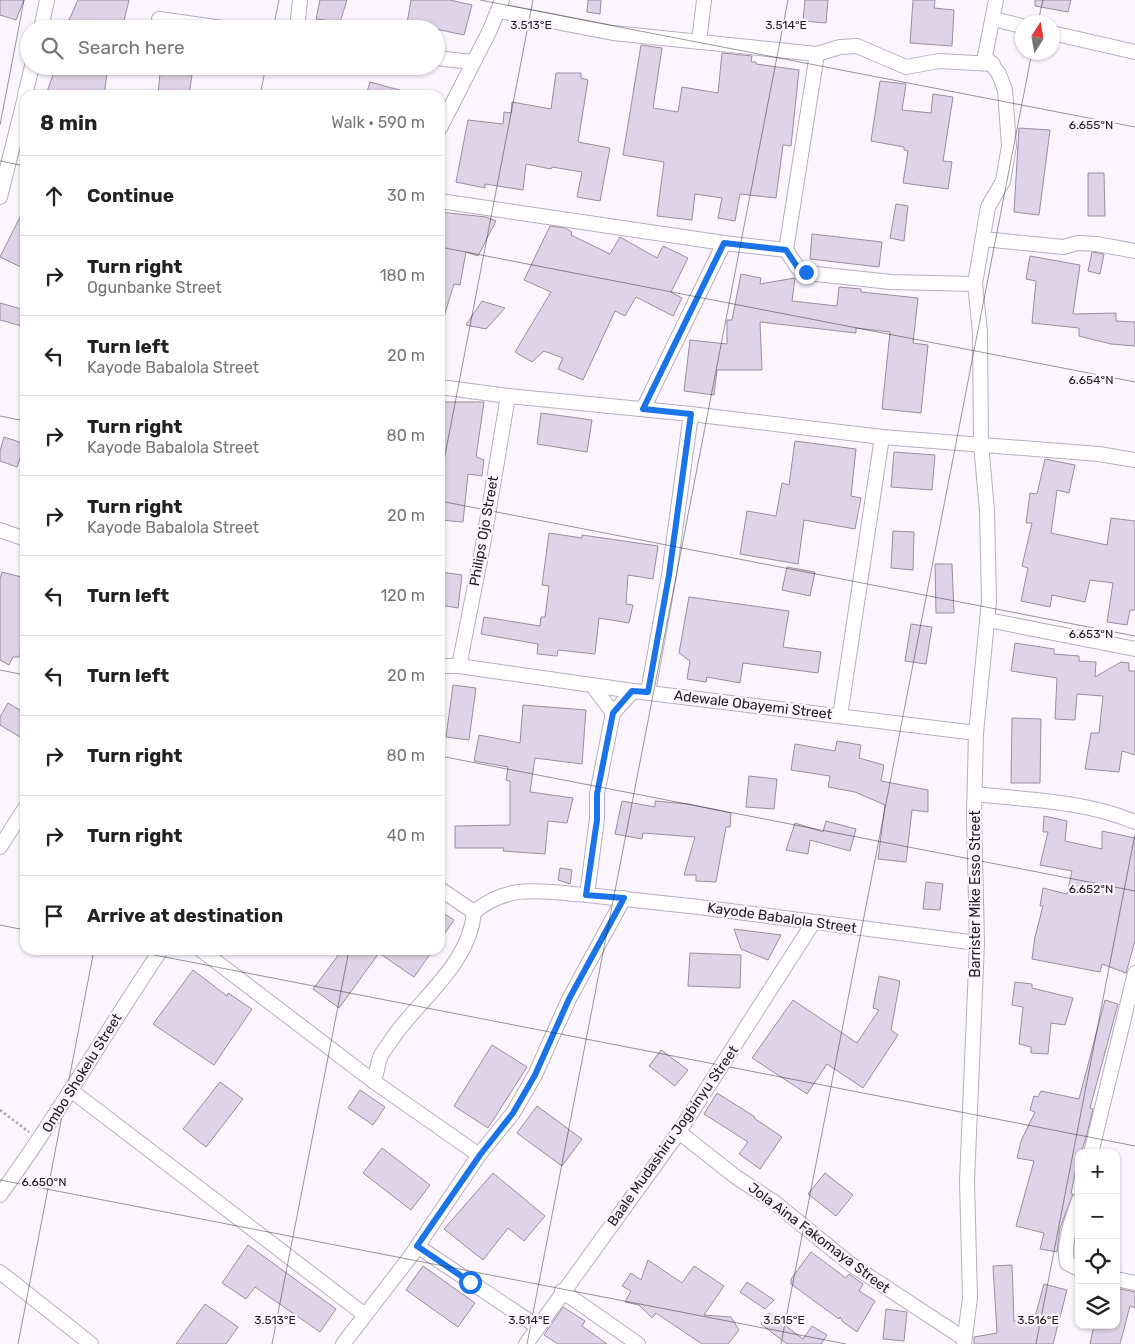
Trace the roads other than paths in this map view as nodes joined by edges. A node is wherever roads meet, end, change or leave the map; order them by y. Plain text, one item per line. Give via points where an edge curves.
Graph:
1 (47, 0) edge
2 (300, 0) edge
3 (704, 0) edge
4 (996, 0) edge
5 (500, 5) edge
6 (159, 19) dead end
7 (992, 19) junction
8 (43, 20) edge
9 (166, 20) edge
10 (298, 20) edge
11 (1015, 24) edge
12 (1060, 35) edge
13 (699, 42) junction
14 (1135, 52) edge
15 (817, 54) junction
16 (445, 59) edge
17 (472, 62) junction
18 (993, 64) junction
19 (30, 75) edge
20 (26, 90) edge
21 (20, 116) edge
22 (445, 118) edge
23 (0, 197) edge
24 (445, 202) edge
25 (983, 239) junction
26 (724, 243) junction
27 (786, 250) junction
28 (1135, 251) edge
29 (975, 284) junction
30 (445, 387) edge
31 (508, 396) junction
32 (643, 409) junction
33 (691, 414) junction
34 (882, 436) junction
35 (981, 444) junction
36 (1135, 460) edge
37 (0, 530) edge
38 (20, 537) edge
39 (988, 620) junction
40 (1135, 650) edge
41 (445, 666) edge
42 (459, 666) junction
43 (592, 685) junction
44 (632, 691) junction
45 (648, 692) junction
46 (613, 713) junction
47 (840, 716) junction
48 (976, 733) junction
49 (975, 794) junction
50 (20, 816) edge
51 (1135, 822) edge
52 (0, 847) edge
53 (445, 892) edge
54 (586, 895) junction
55 (624, 898) junction
56 (474, 912) junction
57 (813, 923) junction
58 (977, 943) junction
59 (158, 955) edge
60 (208, 955) edge
61 (1135, 973) edge
62 (373, 1081) junction
63 (72, 1091) junction
64 (679, 1132) junction
65 (1092, 1149) edge
66 (480, 1155) junction
67 (0, 1195) edge
68 (1075, 1212) edge
69 (417, 1246) junction
70 (1075, 1267) edge
71 (0, 1272) edge
72 (1120, 1279) edge
73 (1135, 1283) edge
74 (562, 1291) junction
75 (365, 1315) junction
76 (538, 1327) junction
77 (964, 1341) edge
78 (92, 1344) edge
79 (343, 1344) edge
80 (526, 1344) edge
81 (638, 1344) edge

1 - 8 street
2 - 10 street
3 - 13 street
4 - 7 street
5 - 13 street via 613,33
5 - 17 street
6 - 9 street
7 - 11 street
7 - 18 street, Barrister Mike Esso Street via 984,56
12 - 14 street
13 - 15 street
15 - 18 street via 857,46 906,67 939,61
15 - 27 street
16 - 17 street
17 - 22 street
18 - 25 street, Barrister Mike Esso Street via 1005,90 1009,146 1003,181 988,207
19 - 20 street
21 - 23 street
24 - 26 street
25 - 28 street via 1063,247 1078,243 1096,244
25 - 29 street, Barrister Mike Esso Street
26 - 27 street
26 - 32 street
27 - 29 street via 798,268 806,272 891,282
29 - 35 street, Barrister Mike Esso Street via 980,332
30 - 31 street
31 - 32 street
31 - 42 street, Philips Ojo Street
32 - 33 street
33 - 34 street
33 - 45 street via 669,575
34 - 35 street
34 - 47 street
35 - 36 street
35 - 39 street, Barrister Mike Esso Street via 988,510
37 - 38 street
39 - 40 street
39 - 48 street, Barrister Mike Esso Street
41 - 42 street, Adewale Obayemi Street
42 - 43 street, Adewale Obayemi Street
43 - 44 street, Adewale Obayemi Street
43 - 46 street
44 - 45 street, Adewale Obayemi Street
44 - 46 street
45 - 47 street, Adewale Obayemi Street
46 - 54 street via 597,794
47 - 48 street, Adewale Obayemi Street
48 - 49 street, Barrister Mike Esso Street
49 - 51 street via 1066,805
49 - 58 street, Barrister Mike Esso Street
50 - 52 street
53 - 56 street
54 - 55 street, Kayode Babalola Street
54 - 56 street, Kayode Babalola Street via 508,892 484,903
55 - 57 street, Kayode Babalola Street
55 - 66 street via 569,999 535,1075 513,1113
56 - 62 street via 466,942 437,986 413,1011 386,1048
57 - 58 street, Kayode Babalola Street
57 - 64 street, Baale Mudashiru Jogbinyu Street
58 - 77 street, Barrister Mike Esso Street via 967,1181 970,1298
59 - 63 street, Ombo Shokelu Street
60 - 62 street
61 - 65 street
62 - 66 street
63 - 67 street, Ombo Shokelu Street
63 - 75 street
64 - 74 street, Baale Mudashiru Jogbinyu Street
64 - 77 street, Jola Aina Fakomaya Street via 774,1202 849,1263
66 - 69 street
68 - 70 street via 1065,1253 1067,1262
69 - 75 street
69 - 76 street
71 - 78 street
72 - 73 street
74 - 76 street, Baale Mudashiru Jogbinyu Street
74 - 81 street
75 - 79 street
76 - 80 street, Baale Mudashiru Jogbinyu Street

